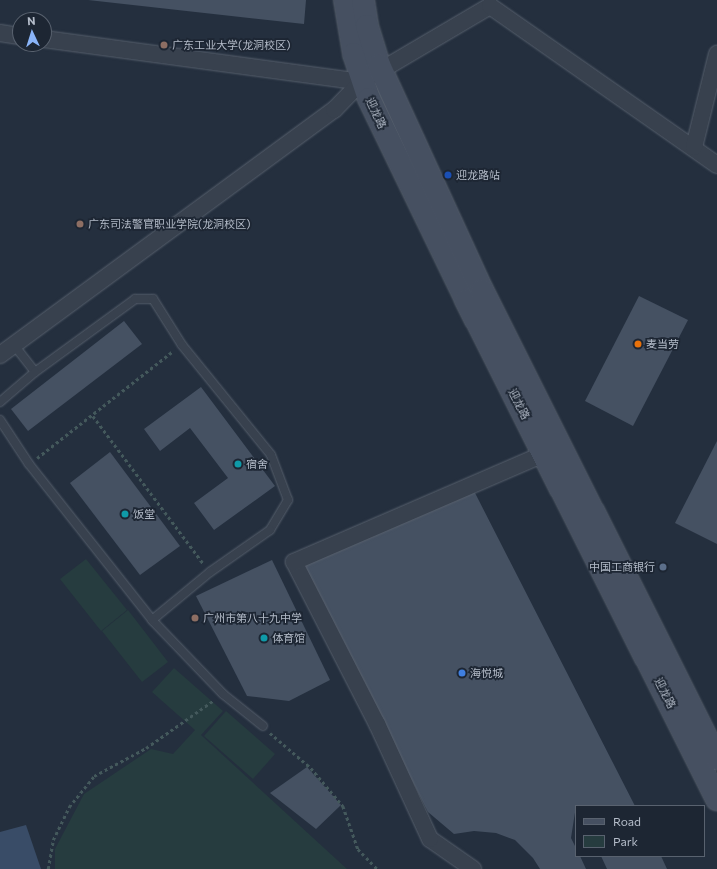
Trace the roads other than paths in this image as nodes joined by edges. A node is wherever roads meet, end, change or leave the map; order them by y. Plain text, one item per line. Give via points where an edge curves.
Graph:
1 (345, 0) edge
2 (363, 0) edge
3 (0, 33) edge
4 (12, 35) edge
5 (52, 40) edge
6 (717, 54) edge
7 (381, 70) junction
8 (362, 82) junction
9 (694, 147) junction
10 (717, 165) edge
11 (14, 345) junction
12 (0, 355) edge
13 (35, 372) junction
14 (0, 402) edge
15 (0, 420) edge
16 (544, 454) junction
17 (152, 620) junction
18 (263, 726) road end
19 (717, 758) edge
20 (717, 799) edge
21 (473, 869) edge

1 - 8 street, 迎龙路
2 - 7 street, 迎龙路 via 372,47
3 - 4 street
5 - 8 street
6 - 9 street
7 - 8 street
7 - 9 street via 490,6
7 - 19 street, 迎龙路 via 482,290
8 - 11 street via 334,110
8 - 16 street, 迎龙路 via 466,300
9 - 10 street
11 - 12 street
11 - 13 lane
13 - 14 lane
13 - 17 lane via 135,299 152,299 182,345 271,455 288,500 270,530 210,572
15 - 17 lane via 29,464
16 - 20 street, 迎龙路
16 - 21 street via 294,562 377,724 430,839
17 - 18 lane via 223,694

